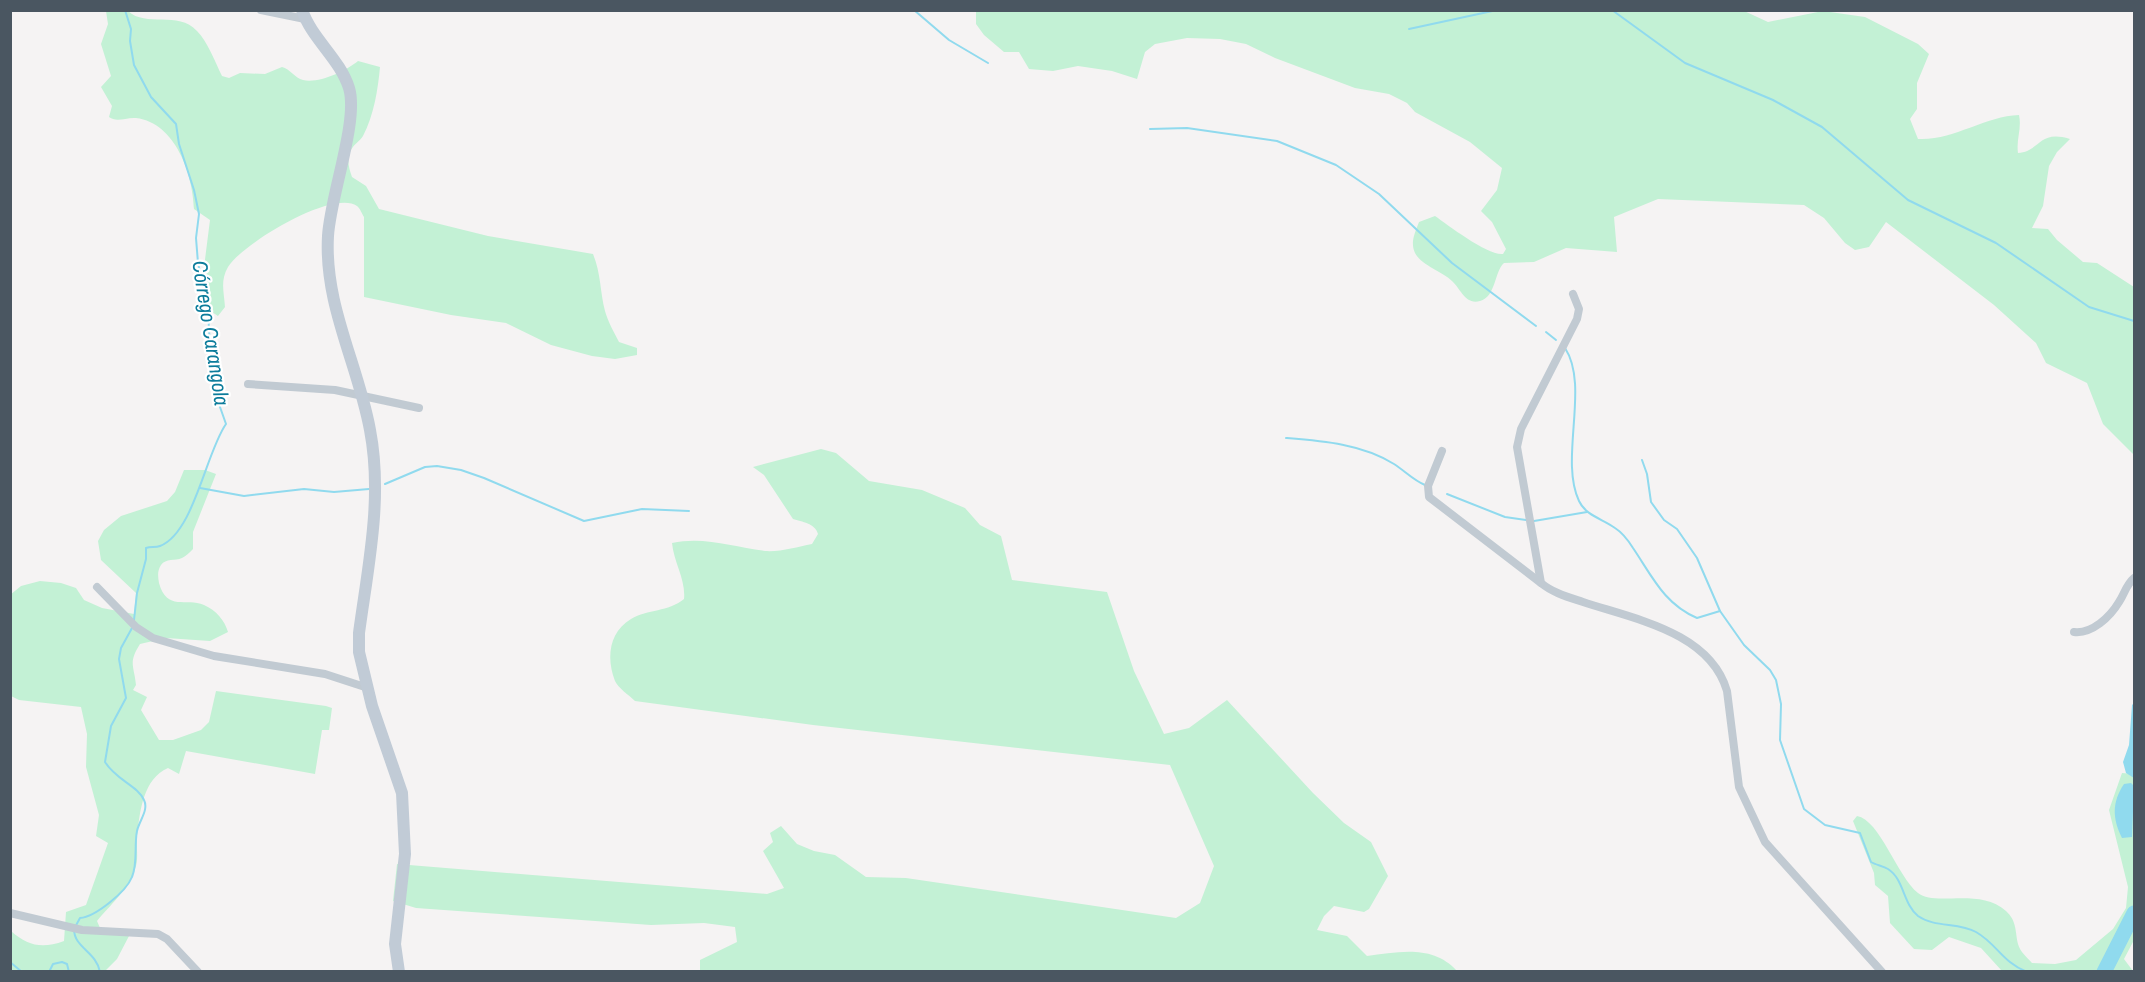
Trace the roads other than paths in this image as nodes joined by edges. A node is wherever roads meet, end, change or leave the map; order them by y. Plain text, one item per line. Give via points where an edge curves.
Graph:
1 (261, 10) edge
2 (304, 15) edge
3 (1574, 294) dead end
4 (248, 384) dead end
5 (362, 395) junction
6 (419, 408) dead end
7 (1442, 450) dead end
8 (2134, 578) edge
9 (1541, 583) junction
10 (97, 587) dead end
11 (2074, 632) dead end
12 (368, 688) junction
13 (10, 913) edge
14 (198, 972) edge
15 (399, 972) edge
16 (1882, 972) edge

1 - 2 street
2 - 5 street via 349,88 350,112 331,213 328,255 331,298
3 - 9 street via 1579,309 1577,319 1521,429 1517,447
4 - 5 street
5 - 6 street
5 - 12 street via 376,479 359,633 359,652
7 - 9 street via 1428,486 1431,500
8 - 11 street via 2119,602 2092,630
9 - 16 street via 1689,642 1709,657 1727,691 1739,787 1765,842
10 - 12 street via 133,624 153,638 214,656 325,674
12 - 15 street via 402,793 405,854 395,944
13 - 14 street via 82,930 158,934

